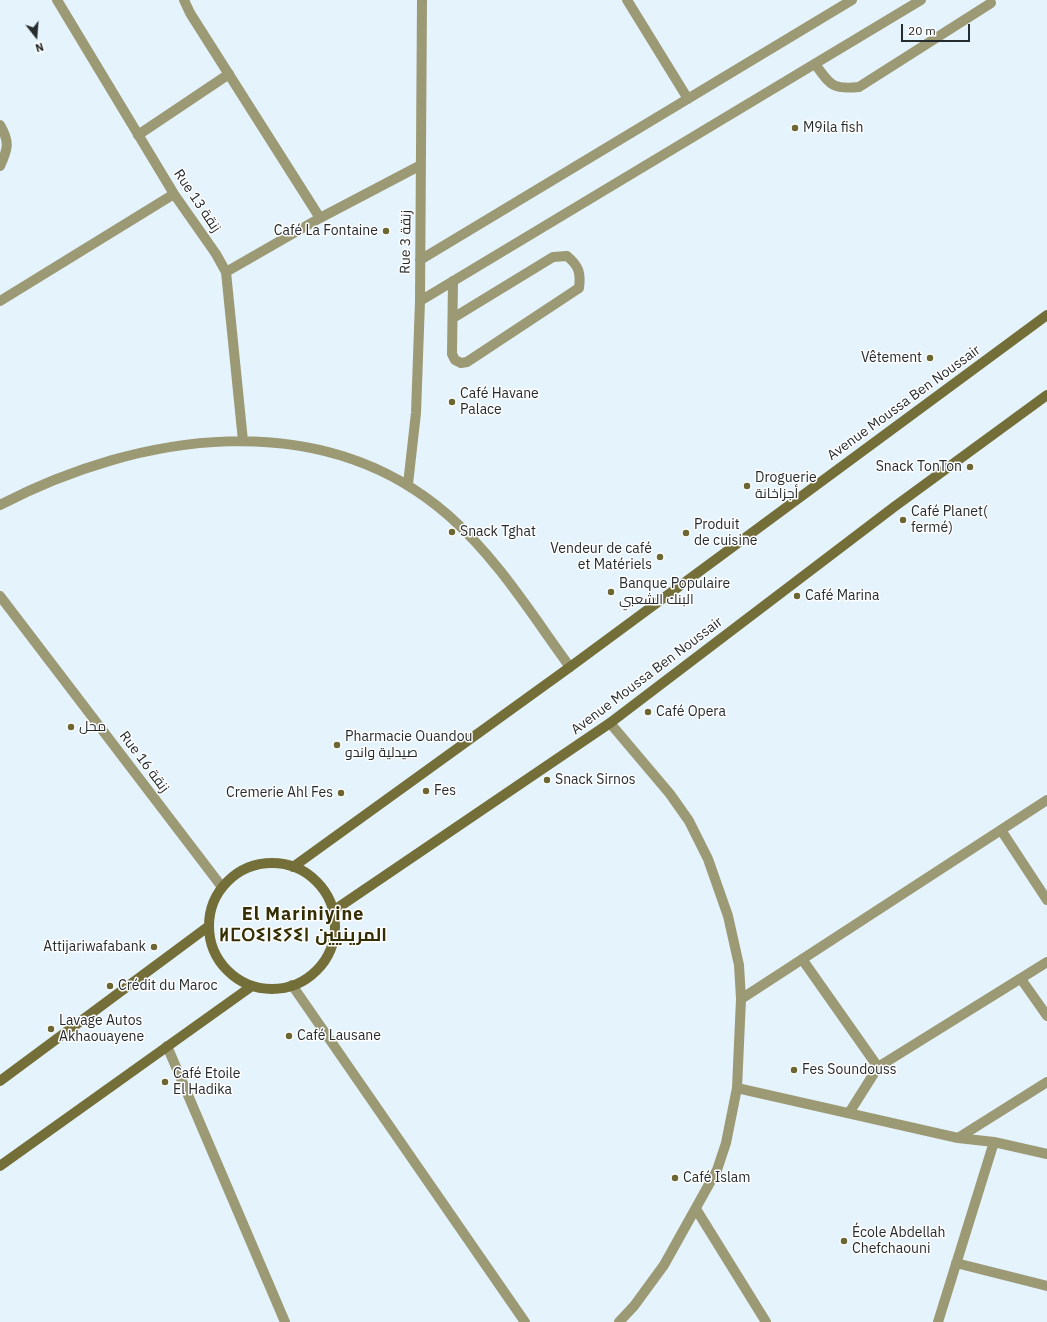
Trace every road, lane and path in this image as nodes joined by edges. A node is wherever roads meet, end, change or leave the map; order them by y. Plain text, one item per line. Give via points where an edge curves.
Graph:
1 (57, 0) edge
2 (184, 0) edge
3 (422, 0) edge
4 (627, 0) edge
5 (852, 0) edge
6 (921, 0) edge
7 (991, 3) dead end
8 (814, 64) junction
9 (229, 74) junction
10 (688, 99) junction
11 (0, 125) edge
12 (138, 135) junction
13 (421, 165) junction
14 (0, 166) edge
15 (174, 194) junction
16 (320, 218) junction
17 (420, 260) junction
18 (226, 272) junction
19 (453, 281) junction
20 (0, 301) edge
21 (420, 301) junction
22 (1047, 314) edge
23 (453, 318) junction
24 (1047, 395) edge
25 (243, 441) junction
26 (408, 484) junction
27 (0, 505) edge
28 (0, 596) edge
29 (570, 667) junction
30 (610, 723) junction
31 (1047, 800) edge
32 (1001, 830) junction
33 (293, 867) junction
34 (222, 887) junction
35 (1047, 900) edge
36 (333, 911) junction
37 (209, 926) junction
38 (802, 959) junction
39 (1047, 962) edge
40 (1021, 979) junction
41 (252, 986) junction
42 (292, 986) junction
43 (741, 999) junction
44 (1047, 1016) edge
45 (167, 1046) junction
46 (878, 1067) junction
47 (0, 1081) edge
48 (1047, 1082) edge
49 (737, 1088) junction
50 (849, 1113) junction
51 (958, 1138) junction
52 (994, 1142) junction
53 (1047, 1154) edge
54 (0, 1166) edge
55 (696, 1209) junction
56 (956, 1263) junction
57 (1047, 1286) edge
58 (286, 1322) edge
59 (525, 1322) edge
60 (619, 1322) edge
61 (766, 1322) edge
62 (938, 1322) edge

1 - 12 street, Rue 13 زنقة
2 - 9 street
3 - 13 street, Rue 3 زنقة
4 - 10 street
5 - 10 street
6 - 8 street
7 - 8 street via 859,87 844,88 831,85
8 - 19 street
9 - 12 street
9 - 16 street
10 - 17 street
11 - 14 street via 6,136 7,151
12 - 15 street, Rue 13 زنقة
13 - 16 street
13 - 17 street, Rue 3 زنقة
15 - 18 street, Rue 13 زنقة
15 - 20 street
16 - 18 street
17 - 21 street, Rue 3 زنقة
18 - 25 street, Rue 13 زنقة
19 - 21 street
19 - 23 street
21 - 26 street, Rue 3 زنقة via 416,413
22 - 29 street, Avenue Moussa Ben Noussair
23 - 23 street via 452,354 455,360 467,362 579,288 581,276 576,264 567,256 554,257
24 - 30 street, Avenue Moussa Ben Noussair via 894,507
25 - 26 street via 322,450 373,466
25 - 27 street via 196,444 128,455 67,475
26 - 29 street via 448,514 484,549
28 - 34 street, Rue 16 زنقة
29 - 33 street, Avenue Moussa Ben Noussair
30 - 36 street, Avenue Moussa Ben Noussair
30 - 43 street via 689,820 708,859 728,916 739,965
31 - 32 street
32 - 35 street
32 - 38 street
33 - 34 street via 276,863 250,867
33 - 36 street via 303,871 319,884
34 - 37 street via 211,909
36 - 42 street via 333,942 327,956 310,976
37 - 41 street via 214,950 222,965 235,977
37 - 47 street
38 - 43 street
38 - 46 street
39 - 40 street
40 - 44 street
40 - 46 street
41 - 42 street via 272,989
41 - 45 street
42 - 59 street
43 - 49 street
45 - 54 street
45 - 58 street
46 - 50 street
48 - 51 street
49 - 50 street
49 - 55 street via 726,1143 717,1170
50 - 51 street
51 - 52 street
52 - 53 street
52 - 56 street
55 - 60 street via 664,1264 634,1306
55 - 61 street
56 - 57 street
56 - 62 street

